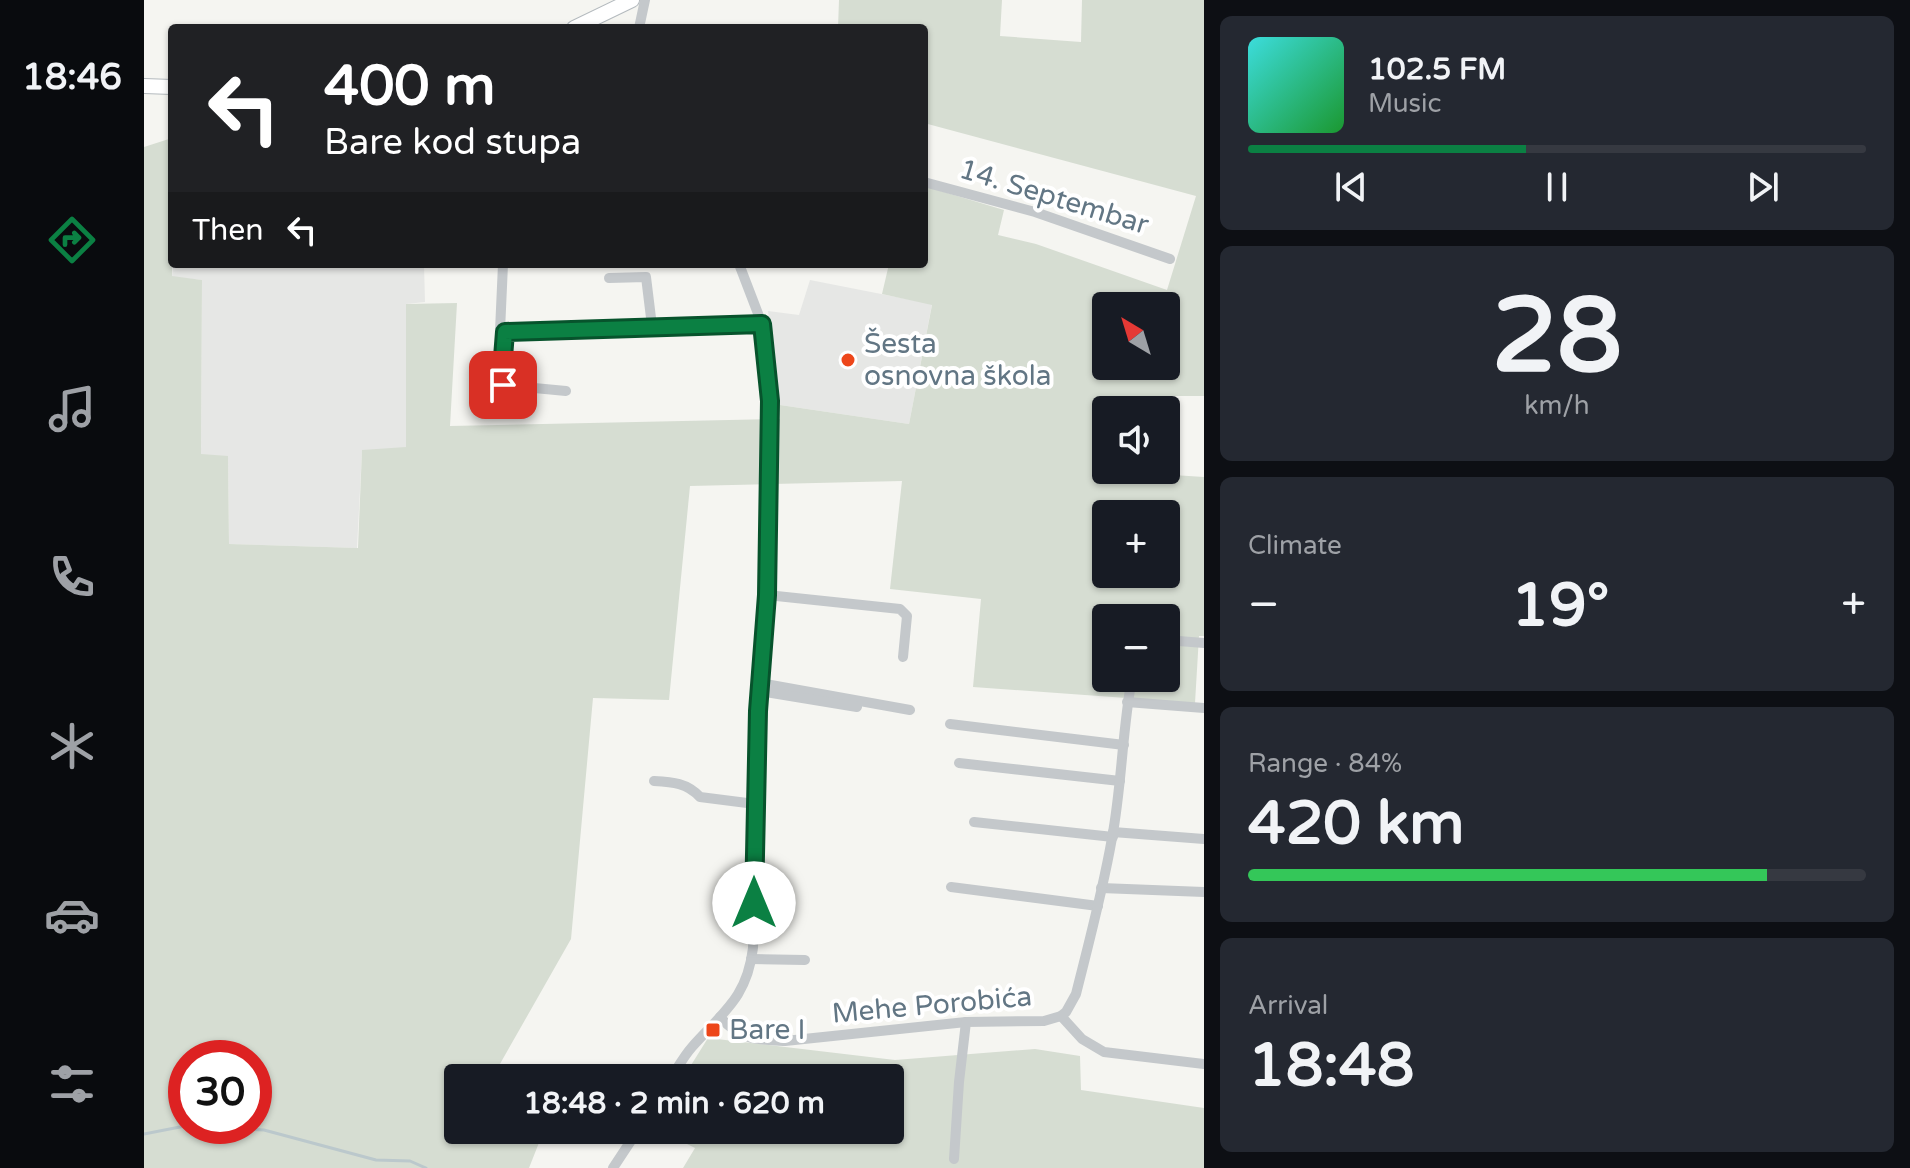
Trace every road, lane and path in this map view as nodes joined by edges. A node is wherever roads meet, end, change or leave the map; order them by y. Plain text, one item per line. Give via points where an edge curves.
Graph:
1 (632, 0) edge
2 (645, 0) edge
3 (582, 24) edge
4 (641, 24) edge
5 (144, 86) edge
6 (168, 87) edge
7 (928, 183) edge
8 (1170, 259) dead end
9 (503, 268) edge
10 (741, 268) edge
11 (609, 278) dead end
12 (762, 324) junction
13 (652, 326) junction
14 (505, 332) junction
15 (566, 391) dead end
16 (767, 595) junction
17 (1180, 641) edge
18 (1204, 643) edge
19 (903, 657) dead end
20 (760, 687) junction
21 (1129, 692) edge
22 (1127, 702) junction
23 (1204, 708) edge
24 (910, 710) dead end
25 (883, 711) dead end
26 (950, 724) dead end
27 (1124, 745) junction
28 (959, 763) dead end
29 (654, 781) dead end
30 (1120, 781) junction
31 (755, 804) junction
32 (974, 822) dead end
33 (1113, 834) junction
34 (1204, 839) edge
35 (951, 887) dead end
36 (1101, 888) junction
37 (1204, 892) edge
38 (1098, 906) junction
39 (751, 959) junction
40 (805, 960) dead end
41 (1061, 1016) junction
42 (720, 1017) junction
43 (966, 1022) junction
44 (680, 1064) edge
45 (1204, 1064) edge
46 (629, 1144) edge
47 (954, 1159) dead end
48 (613, 1168) edge

1 - 3 main road
2 - 4 street
5 - 6 main road
7 - 8 street, 14. Septembar via 1035,212
9 - 14 street via 499,330
10 - 12 street
11 - 13 street via 646,277
12 - 13 street
12 - 16 street via 770,401
13 - 14 street
14 - 15 street via 503,385
16 - 19 street via 900,609 907,616
16 - 20 street
17 - 18 street
20 - 24 street
20 - 25 street
20 - 31 street
21 - 22 street, Mehe Porobića
22 - 23 street
22 - 27 street, Mehe Porobića
26 - 27 street
27 - 30 street, Mehe Porobića
28 - 30 street
29 - 31 street via 687,786 700,797
30 - 33 street, Mehe Porobića
31 - 39 street
32 - 33 street
33 - 34 street
33 - 36 street, Mehe Porobića
35 - 38 street
36 - 37 street
36 - 38 street, Mehe Porobića
38 - 41 street, Mehe Porobića via 1076,994
39 - 40 street
39 - 42 street via 737,998
41 - 43 street, Mehe Porobića
41 - 45 street, Mehe Porobića via 1082,1039 1104,1052
42 - 43 street, Mehe Porobića via 739,1034 785,1041
42 - 44 street
43 - 47 street
46 - 48 street

